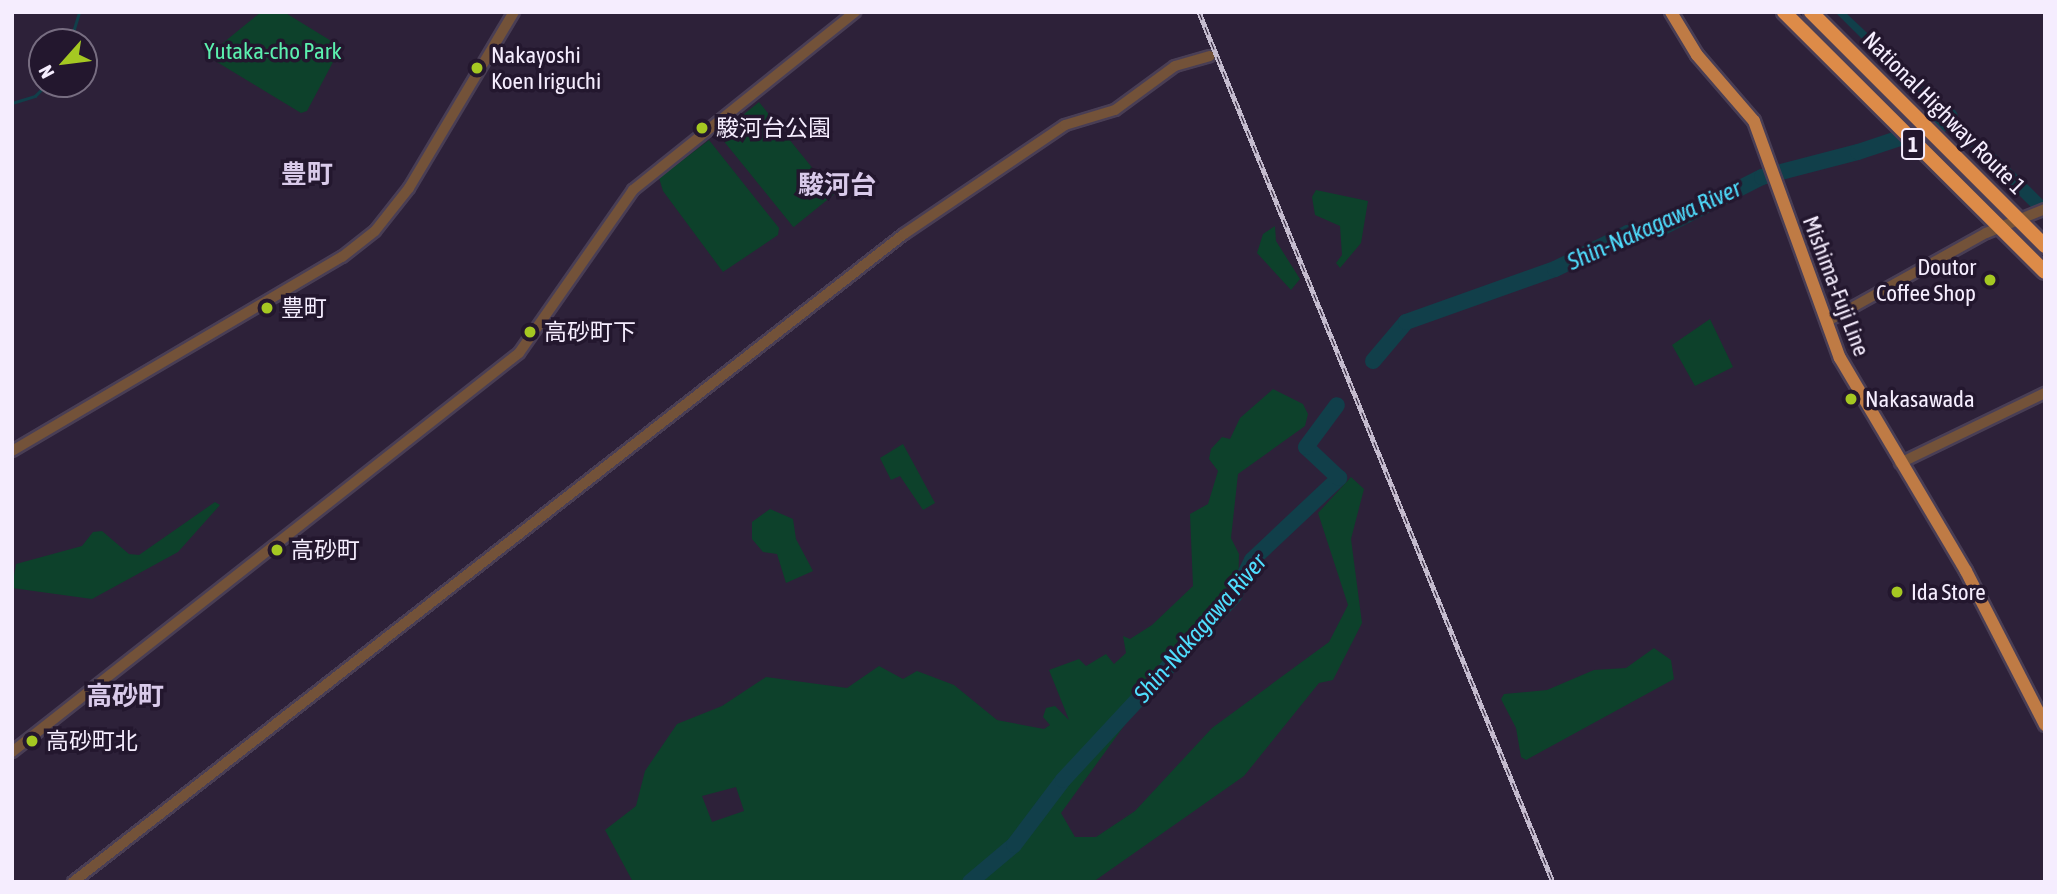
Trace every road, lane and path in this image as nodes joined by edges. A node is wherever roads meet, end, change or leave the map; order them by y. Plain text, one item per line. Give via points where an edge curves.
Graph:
1 (514, 12) edge
2 (855, 12) edge
3 (1671, 12) edge
4 (1784, 12) edge
5 (1811, 12) edge
6 (1210, 56) dead end
7 (2045, 209) edge
8 (2021, 218) junction
9 (1999, 228) junction
10 (2045, 246) edge
11 (2045, 272) edge
12 (1826, 322) junction
13 (2045, 393) edge
14 (12, 451) edge
15 (1900, 463) junction
16 (2045, 725) edge
17 (12, 752) edge
18 (74, 882) edge

1 - 14 street via 409,188 375,231 342,257
2 - 17 street via 633,190 519,352
3 - 12 main road, Mishima-Fuji Line via 1697,55 1755,121
4 - 9 highway, National Highway Route 1 / 1
5 - 8 highway, National Highway Route 1 / 1
6 - 18 street via 1175,66 1115,110 1065,125 918,224
7 - 8 street
8 - 9 street
8 - 10 highway, National Highway Route 1 / 1
9 - 11 highway, National Highway Route 1 / 1
9 - 12 street
12 - 15 main road, Mishima-Fuji Line via 1860,398
13 - 15 street
15 - 16 main road, Mishima-Fuji Line via 1979,594

